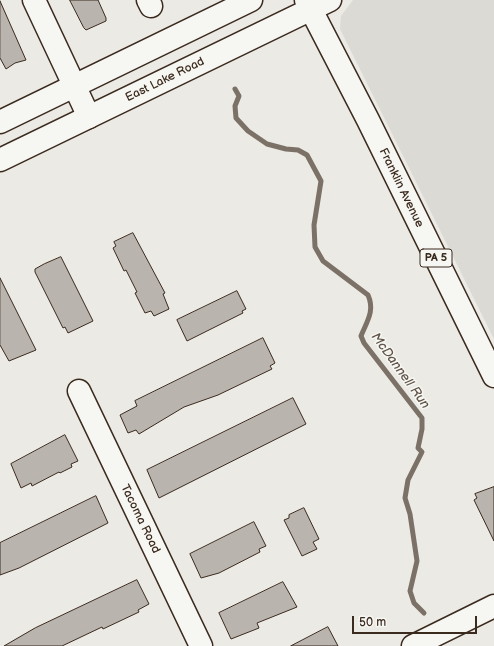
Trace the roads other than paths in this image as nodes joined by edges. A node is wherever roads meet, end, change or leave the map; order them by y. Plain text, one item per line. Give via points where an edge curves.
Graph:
1 (34, 0) edge
2 (251, 0) edge
3 (315, 3) edge
4 (74, 86) junction
5 (88, 117) junction
6 (0, 122) edge
7 (0, 160) edge
8 (494, 376) edge
9 (79, 391) dead end
10 (494, 606) edge
11 (201, 646) edge
12 (414, 646) edge

1 - 4 main road
2 - 4 main road
3 - 5 main road, East Lake Road
3 - 8 main road, Franklin Avenue / PA 5 via 364,113
4 - 5 main road
4 - 6 main road
5 - 7 main road, East Lake Road
9 - 11 main road, Tacoma Road
10 - 12 main road

